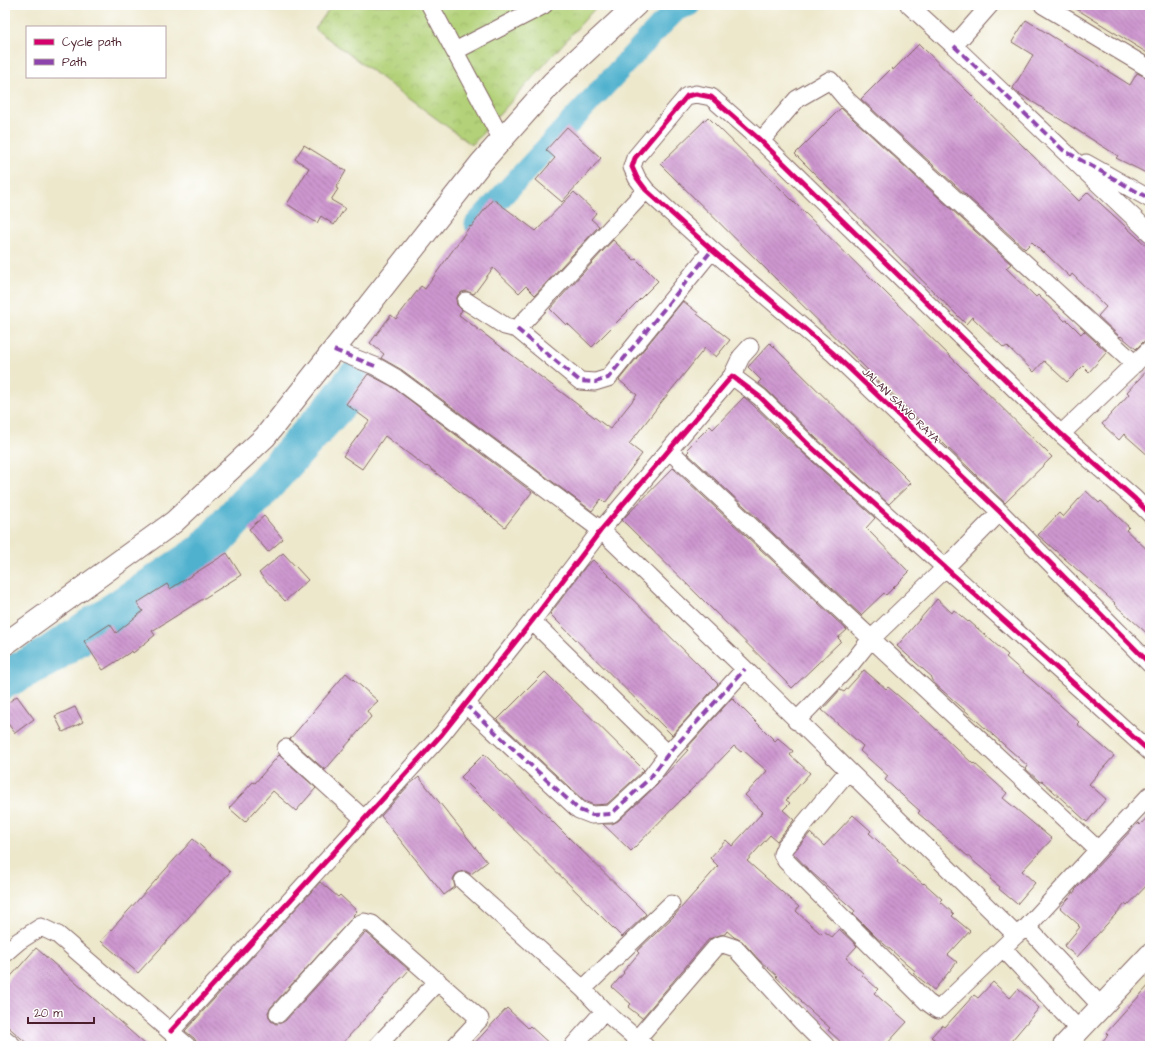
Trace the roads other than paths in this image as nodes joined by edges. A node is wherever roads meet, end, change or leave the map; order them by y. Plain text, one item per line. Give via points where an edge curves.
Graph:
1 (430, 5) edge
2 (544, 5) edge
3 (636, 5) edge
4 (909, 5) edge
5 (990, 5) edge
6 (1043, 5) edge
7 (954, 46) junction
8 (455, 51) junction
9 (1150, 69) edge
10 (502, 140) junction
11 (762, 141) junction
12 (1064, 150) junction
13 (646, 190) junction
14 (1150, 199) edge
15 (1150, 233) edge
16 (712, 250) junction
17 (466, 301) dead end
18 (517, 329) junction
19 (750, 347) dead end
20 (1150, 349) edge
21 (334, 350) junction
22 (1135, 364) junction
23 (732, 376) junction
24 (1061, 434) junction
25 (670, 451) junction
26 (1000, 512) junction
27 (1150, 514) edge
28 (601, 530) junction
29 (944, 568) junction
30 (532, 621) junction
31 (871, 639) junction
32 (5, 644) edge
33 (1150, 664) edge
34 (745, 669) junction
35 (465, 704) junction
36 (796, 721) junction
37 (286, 748) dead end
38 (1150, 752) edge
39 (668, 754) junction
40 (848, 771) junction
41 (1150, 795) edge
42 (364, 819) junction
43 (1098, 850) junction
44 (463, 881) dead end
45 (671, 904) dead end
46 (1022, 931) junction
47 (1003, 948) junction
48 (5, 953) edge
49 (1150, 955) edge
50 (438, 981) junction
51 (583, 989) junction
52 (1101, 1006) junction
53 (604, 1010) junction
54 (278, 1014) dead end
55 (1079, 1030) junction
56 (171, 1031) junction
57 (5, 1039) edge
58 (641, 1043) edge
59 (13, 1046) edge
60 (187, 1046) edge
61 (377, 1046) edge
62 (455, 1046) edge
63 (573, 1046) edge
64 (826, 1046) edge
65 (1064, 1046) edge

1 - 8 street
2 - 8 street
3 - 10 street via 554,82
4 - 7 street
5 - 7 street
6 - 9 street
7 - 12 street
8 - 10 street
10 - 21 street via 481,163
11 - 13 street, JALAN SAWO RAYA via 711,97 696,94 687,96 635,158 632,167
11 - 22 street via 797,99 830,80 847,100
11 - 24 street
12 - 14 street
12 - 15 street
13 - 16 street, JALAN SAWO RAYA
13 - 18 street
16 - 18 street via 608,378 595,382 580,381
16 - 26 street, JALAN SAWO RAYA via 834,354
17 - 18 street via 505,326
19 - 23 street via 741,357
20 - 22 street
21 - 28 street via 375,366 396,378
21 - 32 street via 265,437 174,522
22 - 24 street
23 - 25 street
23 - 29 street via 760,398
24 - 27 street
25 - 28 street
25 - 31 street
26 - 29 street
26 - 33 street, JALAN SAWO RAYA
28 - 30 street
28 - 34 street
29 - 31 street
29 - 38 street
30 - 35 street
30 - 39 street
31 - 36 street
31 - 43 street
34 - 36 street
34 - 39 street
35 - 39 street via 579,810 592,815 611,814 650,778
35 - 42 street via 442,734
36 - 40 street
37 - 42 street
40 - 46 street
40 - 47 street via 785,847 782,854 786,861 938,1010
41 - 43 street
42 - 56 street
43 - 46 street
44 - 51 street
45 - 51 street
46 - 47 street
46 - 52 street
47 - 55 street
48 - 56 street via 41,927 58,935
49 - 52 street
50 - 54 street via 372,924 364,922 358,924
50 - 61 street
50 - 62 street via 480,1019
51 - 53 street
52 - 55 street
53 - 58 street
53 - 63 street
55 - 65 street
56 - 60 street
57 - 59 street
58 - 64 street via 717,946 723,944 735,948

